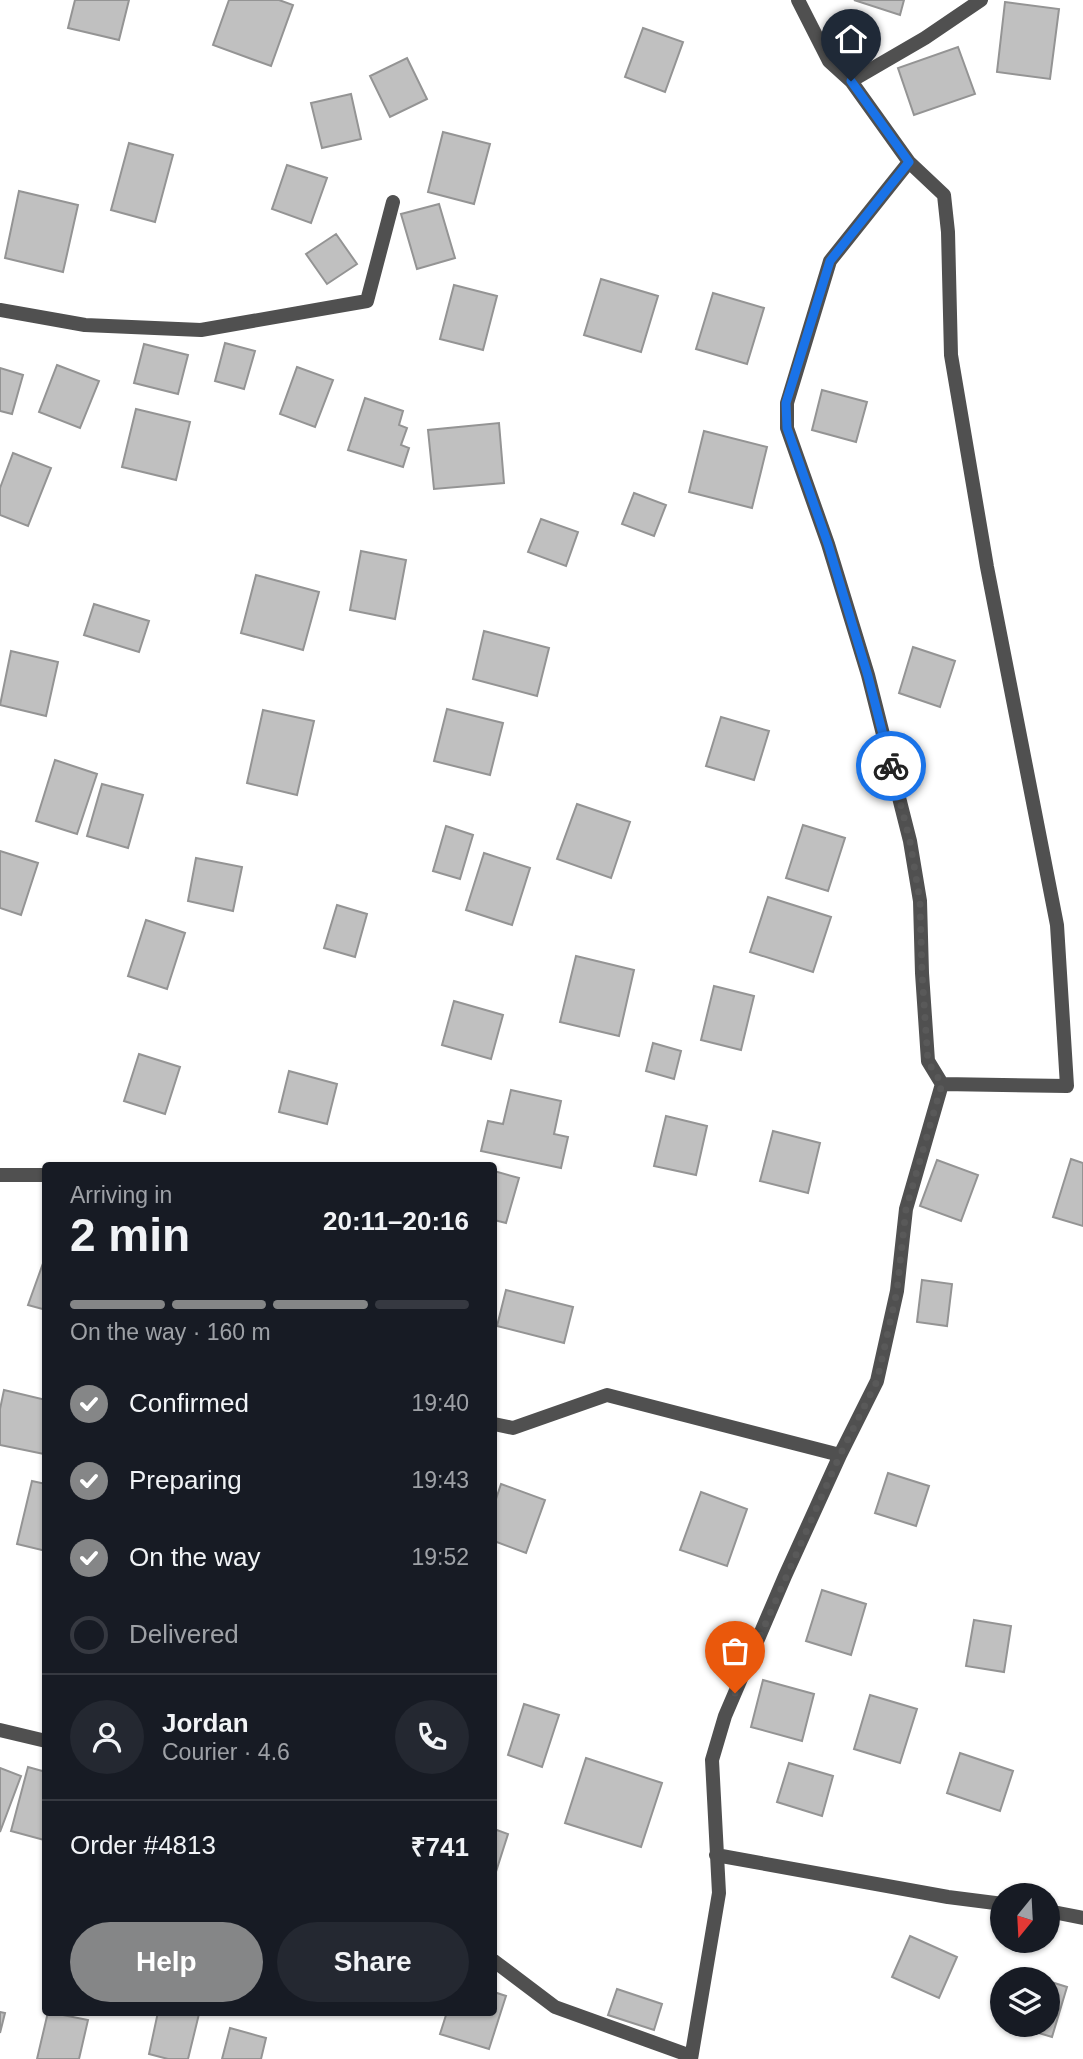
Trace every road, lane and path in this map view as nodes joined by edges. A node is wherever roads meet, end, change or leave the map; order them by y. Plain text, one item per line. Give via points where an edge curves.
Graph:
1 (798, 0) edge
2 (981, 0) edge
3 (851, 81) junction
4 (909, 162) junction
5 (393, 202) dead end
6 (0, 310) edge
7 (942, 1084) junction
8 (1067, 1086) junction
9 (1083, 1088) edge
10 (0, 1175) edge
11 (42, 1175) edge
12 (497, 1425) edge
13 (840, 1455) junction
14 (0, 1730) edge
15 (42, 1740) edge
16 (716, 1855) junction
17 (990, 1903) edge
18 (1060, 1913) edge
19 (1083, 1918) edge
20 (497, 1963) edge
21 (691, 2058) edge

1 - 3 street via 829,61
2 - 3 street
3 - 4 street
4 - 7 street via 830,261 786,403 787,428 864,662 910,841 920,901 928,1062
4 - 8 street via 944,195 951,355 1057,925
5 - 6 street via 367,301 201,330 85,325
7 - 8 street
7 - 13 street via 906,1209 897,1291 877,1381
8 - 9 street
10 - 11 street
12 - 13 street via 513,1428 607,1395
13 - 16 street via 725,1716 712,1760
14 - 15 street
16 - 17 street
16 - 21 street via 719,1893
18 - 19 street
20 - 21 street via 555,2007

